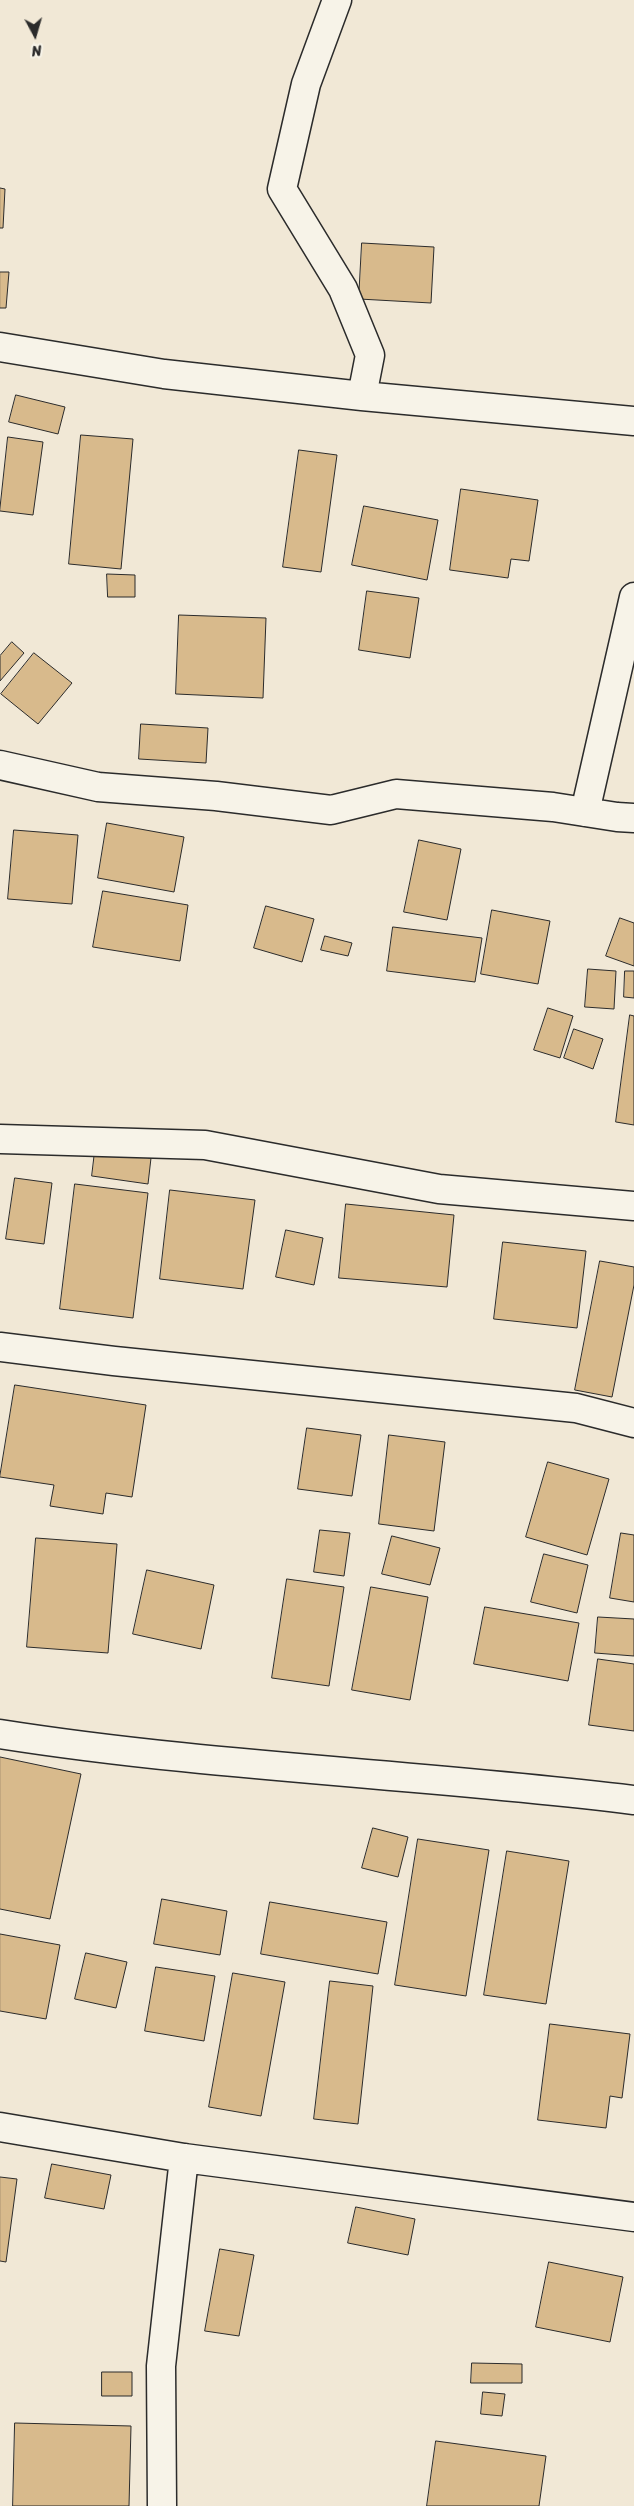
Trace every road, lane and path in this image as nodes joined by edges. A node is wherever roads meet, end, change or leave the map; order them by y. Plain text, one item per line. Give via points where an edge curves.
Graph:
1 (336, 0) edge
2 (0, 347) edge
3 (362, 396) junction
4 (634, 421) edge
5 (634, 597) edge
6 (0, 765) edge
7 (585, 812) junction
8 (634, 818) edge
9 (0, 1139) edge
10 (634, 1206) edge
11 (0, 1347) edge
12 (634, 1423) edge
13 (0, 1734) edge
14 (634, 1800) edge
15 (0, 2127) edge
16 (184, 2158) junction
17 (634, 2218) edge
18 (162, 2506) edge

1 - 3 street via 306,84 282,189 343,289 370,355
2 - 3 street via 164,374
3 - 4 street
5 - 7 street
6 - 7 street via 98,787 216,796 331,810 396,794
7 - 8 street
9 - 10 street via 206,1145 439,1189
11 - 12 street via 576,1408
13 - 14 street via 299,1769 517,1786
15 - 16 street
16 - 17 street
16 - 18 street via 161,2366

